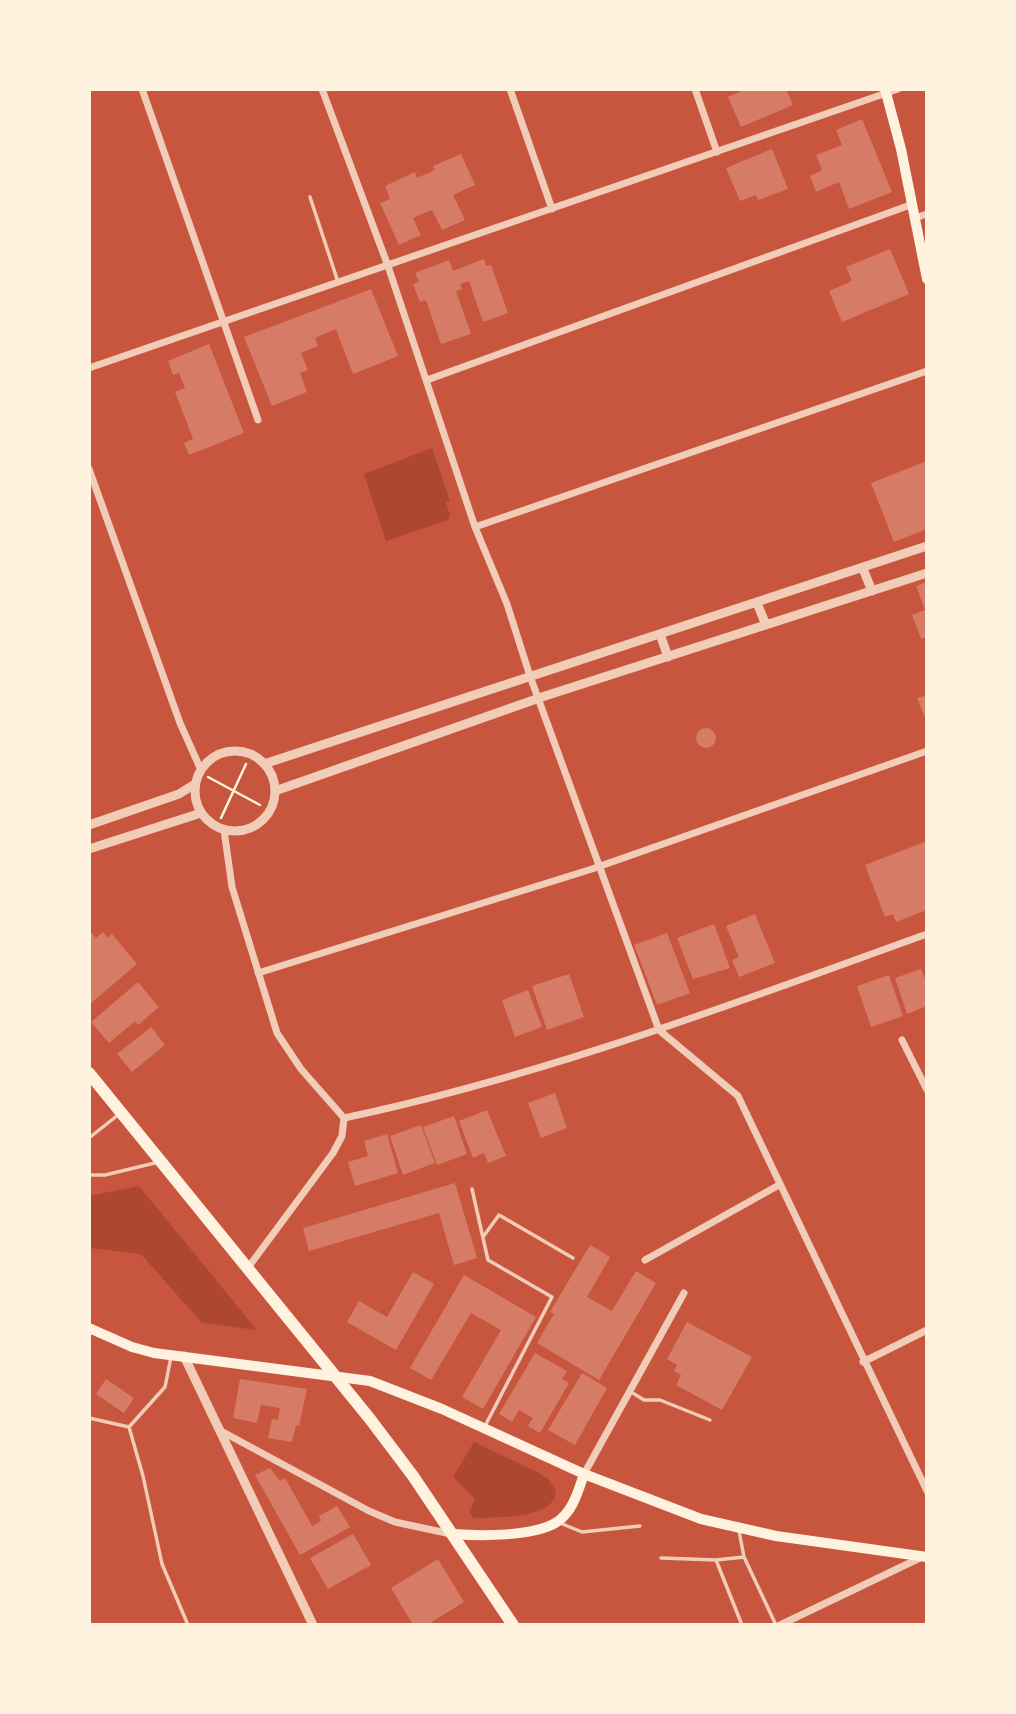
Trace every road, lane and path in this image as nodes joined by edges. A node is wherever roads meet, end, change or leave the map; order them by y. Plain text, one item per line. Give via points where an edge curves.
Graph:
1 (142, 89) edge
2 (322, 89) edge
3 (510, 89) edge
4 (695, 89) edge
5 (898, 89) edge
6 (886, 91) edge
7 (717, 152) junction
8 (310, 197) dead end
9 (913, 204) junction
10 (552, 209) junction
11 (927, 214) edge
12 (915, 218) junction
13 (388, 266) junction
14 (927, 279) edge
15 (338, 282) junction
16 (224, 321) junction
17 (89, 368) edge
18 (927, 371) edge
19 (427, 380) junction
20 (258, 420) dead end
21 (89, 469) edge
22 (475, 527) junction
23 (927, 546) edge
24 (863, 569) junction
25 (927, 573) edge
26 (872, 591) junction
27 (757, 603) junction
28 (766, 625) junction
29 (660, 634) junction
30 (668, 657) junction
31 (530, 676) junction
32 (539, 698) junction
33 (927, 751) edge
34 (246, 764) dead end
35 (264, 764) junction
36 (204, 774) junction
37 (195, 784) junction
38 (233, 790) junction
39 (275, 791) junction
40 (260, 805) dead end
41 (201, 813) junction
42 (220, 818) dead end
43 (89, 825) edge
44 (224, 830) junction
45 (89, 849) edge
46 (600, 867) junction
47 (927, 934) edge
48 (258, 972) junction
49 (659, 1030) junction
50 (902, 1040) dead end
51 (89, 1073) edge
52 (927, 1090) edge
53 (121, 1113) junction
54 (344, 1118) junction
55 (90, 1135) edge
56 (161, 1162) junction
57 (89, 1175) edge
58 (779, 1185) junction
59 (472, 1189) dead end
60 (483, 1237) junction
61 (573, 1258) dead end
62 (645, 1260) dead end
63 (247, 1269) junction
64 (684, 1293) dead end
65 (89, 1328) edge
66 (927, 1330) edge
67 (178, 1356) junction
68 (863, 1362) junction
69 (629, 1391) junction
70 (89, 1418) edge
71 (710, 1420) dead end
72 (129, 1427) junction
73 (483, 1428) junction
74 (217, 1429) junction
75 (583, 1474) junction
76 (927, 1491) edge
77 (557, 1522) junction
78 (640, 1526) dead end
79 (739, 1528) junction
80 (453, 1534) junction
81 (744, 1556) junction
82 (925, 1557) edge
83 (661, 1558) dead end
84 (716, 1560) junction
85 (188, 1625) edge
86 (313, 1625) edge
87 (513, 1625) edge
88 (742, 1625) edge
89 (778, 1625) edge

1 - 16 street
2 - 13 street
3 - 10 street
4 - 7 street
5 - 6 street
6 - 7 street
6 - 9 main road
7 - 10 street
8 - 15 lane
9 - 12 main road
9 - 19 street
10 - 13 street
11 - 12 street
12 - 14 main road
13 - 15 street
13 - 19 street
15 - 16 street
16 - 17 street
16 - 20 street
18 - 22 street
19 - 22 street
21 - 36 street via 180,723
22 - 31 street via 508,604
23 - 24 street
24 - 26 street
24 - 27 street
25 - 26 street
26 - 28 street
27 - 28 street
27 - 29 street
28 - 30 street
29 - 30 street
29 - 31 street
30 - 32 street
31 - 32 street
31 - 35 street
32 - 39 street
32 - 46 street
33 - 46 street
34 - 38 path
35 - 36 street via 253,755 224,753 210,759
35 - 39 street
36 - 37 street
36 - 38 path
37 - 41 street
37 - 43 street via 179,794
38 - 40 path
38 - 42 path
39 - 44 street via 269,810 253,827
41 - 44 street
41 - 45 street
44 - 48 street via 232,887
46 - 48 street
46 - 49 street
47 - 49 street
48 - 54 street via 287,1051
49 - 54 street via 423,1101
49 - 58 street via 738,1096
50 - 52 street
51 - 53 main road
53 - 55 lane
53 - 56 main road
54 - 63 street via 333,1153
56 - 57 lane
56 - 63 main road
58 - 62 street
58 - 68 street
59 - 60 lane
60 - 61 lane via 499,1215
60 - 73 lane via 488,1260 552,1297
63 - 80 main road via 370,1419
64 - 69 street
65 - 67 main road via 132,1348
66 - 68 street
67 - 72 lane via 165,1387
67 - 73 main road via 370,1381
67 - 74 street
68 - 76 street
69 - 71 lane
69 - 75 street
70 - 72 lane
72 - 85 lane via 162,1564
73 - 75 main road
74 - 80 street via 369,1511
74 - 86 street
75 - 77 main road via 577,1496
75 - 79 main road via 671,1509
77 - 78 lane via 582,1532
77 - 80 main road via 485,1536
79 - 81 lane
79 - 82 main road
80 - 87 main road
81 - 84 lane
81 - 89 lane
82 - 89 street
83 - 84 lane
84 - 88 lane

